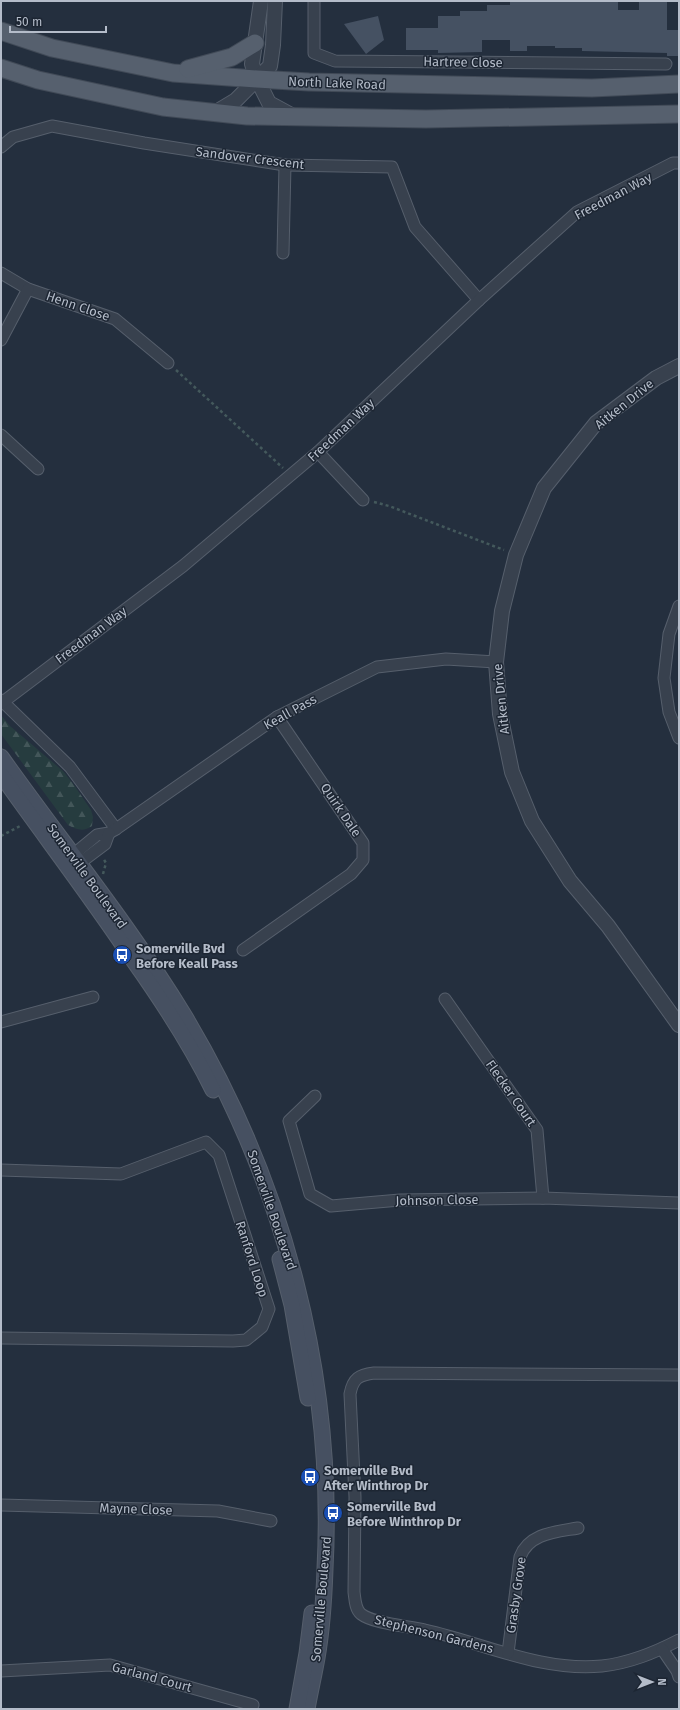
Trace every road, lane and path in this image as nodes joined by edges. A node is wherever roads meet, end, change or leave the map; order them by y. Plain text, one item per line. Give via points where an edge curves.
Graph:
1 (261, 1) edge
2 (275, 1) edge
3 (314, 1) edge
4 (1, 31) edge
5 (255, 43) junction
6 (666, 64) dead end
7 (1, 68) edge
8 (173, 73) junction
9 (257, 80) junction
10 (679, 84) edge
11 (216, 112) junction
12 (679, 114) edge
13 (293, 116) junction
14 (1, 147) edge
15 (679, 163) edge
16 (285, 165) junction
17 (282, 253) dead end
18 (1, 273) edge
19 (28, 289) junction
20 (479, 300) junction
21 (1, 340) edge
22 (168, 363) joint
23 (679, 366) edge
24 (1, 435) edge
25 (318, 452) junction
26 (38, 469) dead end
27 (291, 475) junction
28 (363, 500) joint
29 (516, 555) junction
30 (679, 606) edge
31 (496, 662) junction
32 (2, 701) edge
33 (277, 717) junction
34 (679, 738) edge
35 (1, 757) edge
36 (1, 774) edge
37 (25, 823) dead end
38 (113, 831) junction
39 (1, 836) edge
40 (71, 863) junction
41 (243, 950) dead end
42 (93, 997) dead end
43 (444, 999) dead end
44 (1, 1022) edge
45 (679, 1025) edge
46 (315, 1096) dead end
47 (1, 1170) edge
48 (543, 1198) junction
49 (679, 1203) edge
50 (1, 1338) edge
51 (679, 1375) edge
52 (1, 1505) edge
53 (271, 1521) dead end
54 (578, 1528) dead end
55 (679, 1640) edge
56 (662, 1649) junction
57 (508, 1653) junction
58 (1, 1671) edge
59 (679, 1677) edge
60 (253, 1705) dead end
61 (297, 1709) edge
62 (307, 1709) edge

1 - 5 street
2 - 9 street via 270,66
3 - 6 street, Hartree Close via 314,53 335,61
4 - 8 main road, North Lake Road via 52,48
5 - 8 main road via 232,57
5 - 9 street via 252,64
7 - 11 main road via 38,80 163,107
8 - 9 main road, North Lake Road
9 - 10 main road, North Lake Road via 592,88
9 - 11 street via 236,100
9 - 13 street via 269,103
11 - 13 main road via 247,116
12 - 13 main road via 426,119
14 - 16 street, Sandover Crescent via 13,137 52,126
15 - 20 street, Freedman Way via 577,212
16 - 17 street
16 - 20 street, Sandover Crescent via 392,167 415,227
18 - 19 street, Henn Close
19 - 21 street
19 - 22 street, Henn Close via 115,319
20 - 25 street, Freedman Way
22 - 27 path
23 - 29 street, Aitken Drive via 656,378 596,424 544,488
24 - 26 street
25 - 27 street, Freedman Way
25 - 28 street
27 - 32 street, Freedman Way via 183,566
28 - 29 path via 390,506
29 - 31 street, Aitken Drive via 502,611
30 - 34 street via 669,634 664,678 669,712
31 - 33 street, Keall Pass via 446,659 376,667
31 - 45 street, Aitken Drive via 500,714 512,772 532,821 570,881 608,926
32 - 38 street via 70,767
33 - 38 street, Keall Pass
33 - 41 street, Quirk Dale via 363,843 363,860 351,874
35 - 40 main road, Somerville Boulevard
36 - 40 main road, Somerville Boulevard
37 - 39 path
38 - 40 street, Keall Pass via 97,835
40 - 61 main road, Somerville Boulevard via 158,995 205,1074 250,1170 281,1263 308,1398 316,1487 312,1615
40 - 62 main road, Somerville Boulevard via 148,960 211,1062 268,1190 297,1281 315,1370 326,1516 326,1569 322,1620
42 - 44 street
43 - 48 street, Flecker Court via 537,1130
46 - 48 street, Johnson Close via 289,1121 310,1194 331,1206 400,1200
47 - 50 street, Ranford Loop via 120,1174 206,1142 219,1155 268,1309 262,1328 246,1340
48 - 49 street, Johnson Close
51 - 57 street, Stephenson Gardens via 374,1373 363,1374 352,1384 350,1394 356,1497 354,1592 357,1609 370,1619 426,1630
52 - 53 street, Mayne Close via 218,1511
54 - 57 street, Grasby Grove via 542,1536 524,1548 520,1557
55 - 56 street, Stephenson Gardens
56 - 57 street, Stephenson Gardens via 634,1661 602,1666 545,1664
56 - 59 street
58 - 60 street, Garland Court via 110,1665

